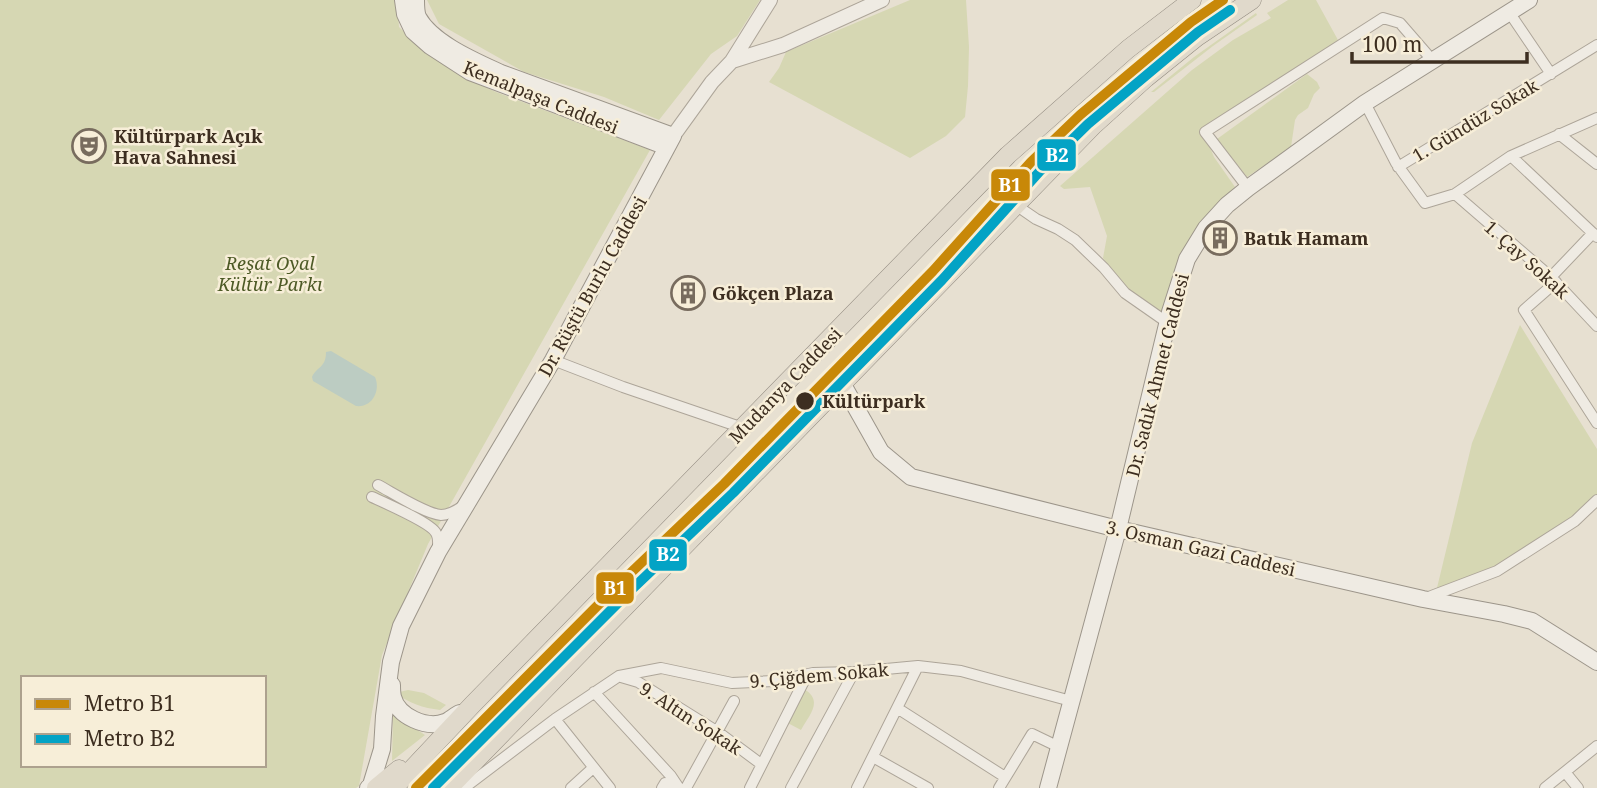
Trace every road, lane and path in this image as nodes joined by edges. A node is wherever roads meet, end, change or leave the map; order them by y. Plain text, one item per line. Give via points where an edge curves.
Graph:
1 (403, 0) edge
2 (416, 0) edge
3 (770, 0) edge
4 (881, 0) edge
5 (1192, 0) edge
6 (1252, 0) edge
7 (1520, 4) edge
8 (1597, 45) edge
9 (732, 61) junction
10 (1433, 61) junction
11 (1551, 74) junction
12 (1365, 103) junction
13 (1597, 118) edge
14 (1559, 134) junction
15 (670, 141) junction
16 (1511, 156) junction
17 (1597, 164) edge
18 (1398, 167) junction
19 (1248, 188) junction
20 (1455, 194) junction
21 (1017, 206) junction
22 (1595, 235) edge
23 (1553, 279) junction
24 (1168, 323) junction
25 (1597, 326) edge
26 (553, 359) junction
27 (842, 383) junction
28 (1597, 423) edge
29 (743, 428) junction
30 (378, 485) dead end
31 (372, 497) dead end
32 (1597, 500) edge
33 (468, 502) junction
34 (1118, 529) junction
35 (438, 551) junction
36 (1423, 599) junction
37 (391, 662) junction
38 (1597, 662) edge
39 (918, 666) junction
40 (854, 672) junction
41 (560, 674) junction
42 (807, 674) junction
43 (619, 676) junction
44 (594, 692) junction
45 (1071, 701) junction
46 (733, 702) dead end
47 (473, 704) junction
48 (897, 708) junction
49 (555, 719) junction
50 (718, 732) junction
51 (1059, 747) junction
52 (1596, 749) edge
53 (873, 757) junction
54 (761, 764) junction
55 (593, 768) junction
56 (1565, 772) junction
57 (1005, 777) junction
58 (926, 787) edge
59 (368, 788) edge
60 (376, 788) edge
61 (394, 788) edge
62 (449, 788) edge
63 (464, 788) edge
64 (571, 788) edge
65 (610, 788) edge
66 (662, 788) edge
67 (674, 788) edge
68 (679, 788) edge
69 (686, 788) edge
70 (750, 788) edge
71 (791, 788) edge
72 (857, 788) edge
73 (999, 788) edge
74 (1048, 788) edge
75 (1545, 788) edge
76 (1578, 788) edge

1 - 15 main road, Kemalpaşa Caddesi via 413,31 470,72
2 - 15 main road, Kemalpaşa Caddesi via 417,15 432,33 478,62
3 - 9 street, Dr. Rüştü Burlu Caddesi
4 - 9 street via 783,45
5 - 29 highway, Mudanya Caddesi via 1128,49 1008,156
6 - 21 highway via 1146,78
7 - 10 main road, Dr. Sadık Ahmet Caddesi
7 - 11 street, 1. Gündüz Sokak
8 - 11 street, 1. Gündüz Sokak
9 - 15 street, Dr. Rüştü Burlu Caddesi
10 - 12 main road, Dr. Sadık Ahmet Caddesi
10 - 19 street via 1400,23 1383,18 1205,132
11 - 18 street, 1. Gündüz Sokak
12 - 18 street
12 - 19 main road, Dr. Sadık Ahmet Caddesi
13 - 14 street
14 - 16 street
14 - 17 street
15 - 26 main road, Dr. Rüştü Burlu Caddesi
16 - 20 street
16 - 22 street
18 - 20 street via 1425,203
19 - 24 main road, Dr. Sadık Ahmet Caddesi via 1206,228 1187,258
20 - 23 street, 1. Çay Sokak
21 - 24 street via 1074,240 1125,293
21 - 27 highway
22 - 23 street
23 - 25 street, 1. Çay Sokak
23 - 28 street via 1524,310
24 - 34 main road, Dr. Sadık Ahmet Caddesi
26 - 29 street
26 - 33 main road, Dr. Rüştü Burlu Caddesi
27 - 34 main road, 3. Osman Gazi Caddesi via 881,452 911,477
27 - 41 highway
29 - 47 highway, Mudanya Caddesi
30 - 33 street via 433,513 444,515
31 - 35 street via 435,530
32 - 36 street via 1575,520 1497,571
33 - 35 main road, Dr. Rüştü Burlu Caddesi
34 - 36 main road, 3. Osman Gazi Caddesi
34 - 45 main road, Dr. Sadık Ahmet Caddesi
35 - 37 main road, Dr. Rüştü Burlu Caddesi via 401,626
36 - 38 main road, 3. Osman Gazi Caddesi via 1532,621
37 - 47 main road via 393,697 410,717 425,724 444,722
37 - 59 main road via 382,749
39 - 40 street, 9. Çiğdem Sokak
39 - 45 street, 9. Çiğdem Sokak via 961,671
39 - 48 street
40 - 42 street, 9. Çiğdem Sokak
40 - 71 street
41 - 62 highway
41 - 63 highway
42 - 43 street, 9. Çiğdem Sokak via 775,681 732,682 661,668
42 - 54 street, 9. Altın Sokak
43 - 44 street, 9. Çiğdem Sokak
43 - 50 street, 9. Altın Sokak via 638,682
44 - 49 street, 9. Çiğdem Sokak
44 - 68 street
45 - 51 main road, Dr. Sadık Ahmet Caddesi
46 - 50 street
47 - 60 highway
47 - 61 highway, Mudanya Caddesi
48 - 53 street
48 - 57 street
49 - 55 street
49 - 63 street, 9. Çiğdem Sokak
50 - 54 street, 9. Altın Sokak
50 - 69 street
51 - 57 street via 1032,734
51 - 74 main road, Dr. Sadık Ahmet Caddesi
52 - 56 street
53 - 58 street
53 - 72 street
54 - 70 street, 9. Altın Sokak
55 - 64 street
55 - 65 street
56 - 75 street
56 - 76 street
57 - 73 street
66 - 67 street via 665,783

